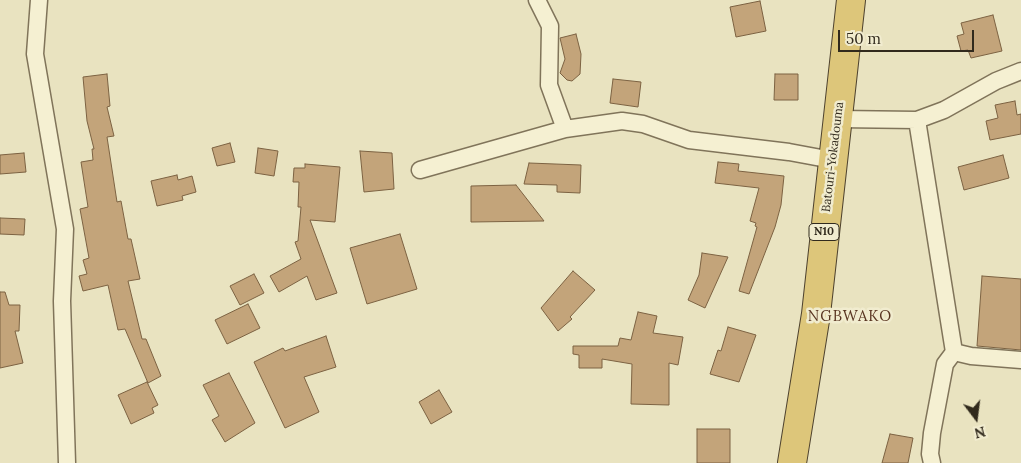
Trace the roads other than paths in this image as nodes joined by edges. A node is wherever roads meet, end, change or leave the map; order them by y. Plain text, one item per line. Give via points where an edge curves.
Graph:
1 (39, 0) edge
2 (537, 0) edge
3 (851, 0) edge
4 (1021, 71) edge
5 (838, 119) junction
6 (917, 120) junction
7 (565, 129) junction
8 (832, 160) junction
9 (420, 170) dead end
10 (954, 352) junction
11 (1021, 360) edge
12 (68, 463) edge
13 (792, 463) edge
14 (932, 463) edge

1 - 12 street via 35,54 65,229 62,301
2 - 7 street via 550,26 549,85
3 - 5 highway, Batouri-Yokadouma / N10
4 - 6 street
5 - 6 street
5 - 8 highway, Batouri-Yokadouma / N10
6 - 10 street
7 - 8 street via 622,121 643,124 689,140
7 - 9 street
8 - 13 highway, Batouri-Yokadouma / N10 via 816,314
10 - 11 street
10 - 14 street via 945,364 932,433

